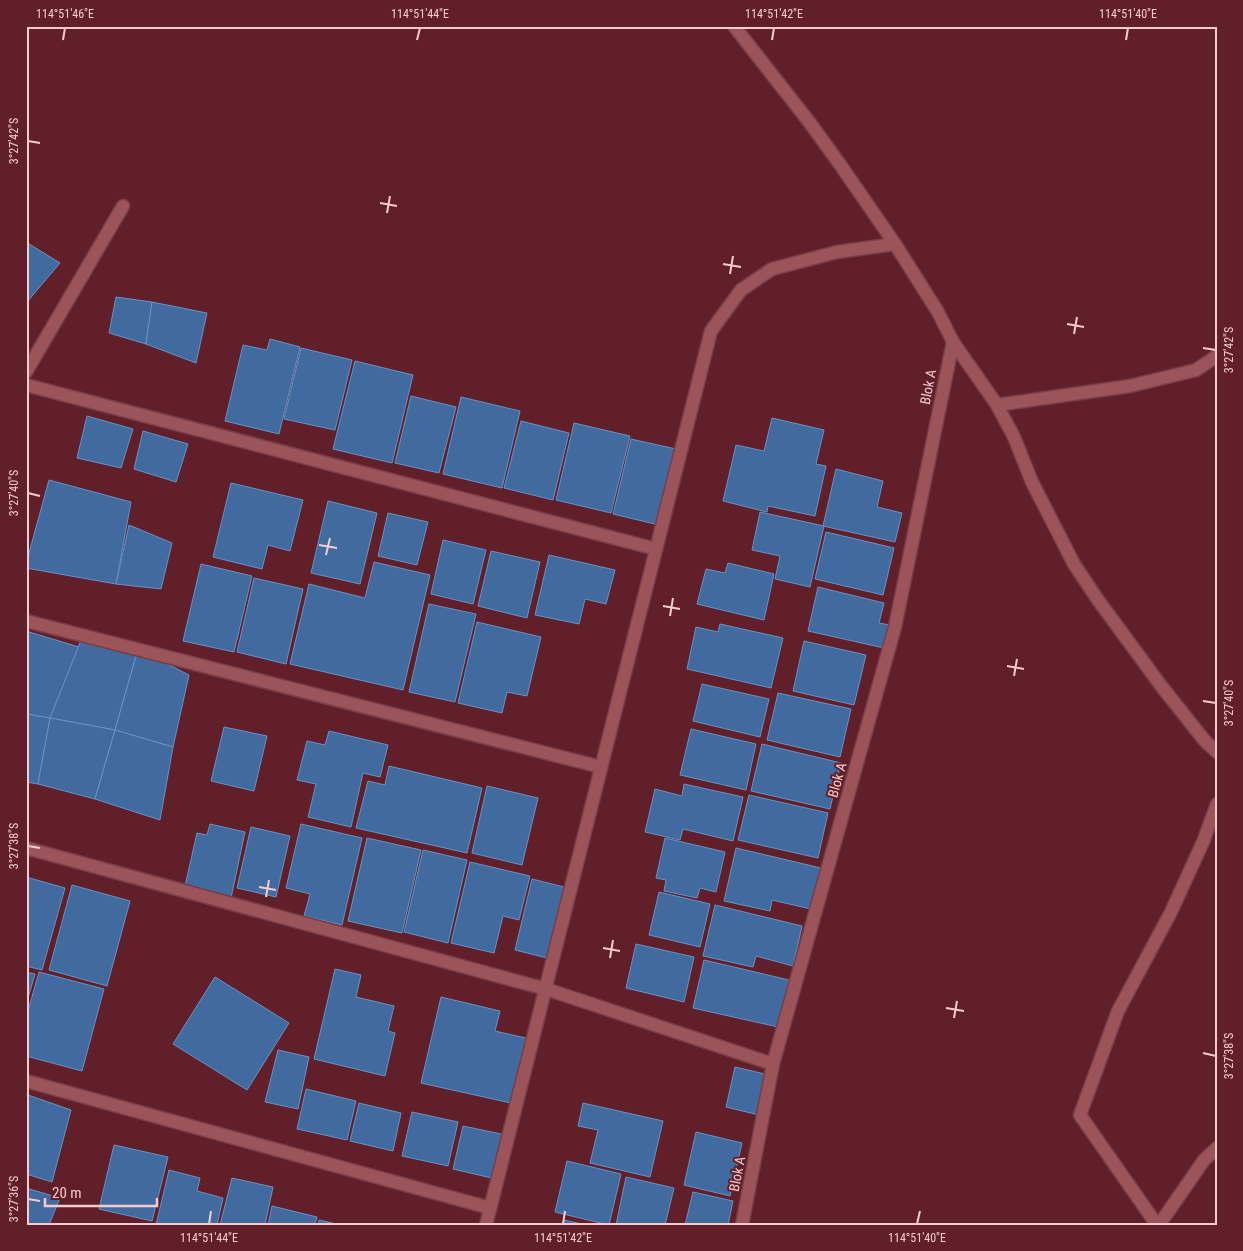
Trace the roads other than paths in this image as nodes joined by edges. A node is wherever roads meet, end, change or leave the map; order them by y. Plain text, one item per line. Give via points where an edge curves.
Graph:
1 (734, 26) edge
2 (123, 206) dead end
3 (895, 244) junction
4 (953, 342) junction
5 (1217, 356) edge
6 (26, 372) edge
7 (26, 385) edge
8 (997, 406) junction
9 (656, 549) junction
10 (26, 621) edge
11 (1217, 752) edge
12 (601, 767) junction
13 (1217, 804) edge
14 (26, 848) edge
15 (546, 989) junction
16 (773, 1064) junction
17 (26, 1081) edge
18 (1217, 1148) edge
19 (490, 1208) junction
20 (486, 1225) edge
21 (742, 1225) edge
22 (1158, 1225) edge

1 - 3 street via 810,123
2 - 6 street
3 - 4 street
3 - 9 street via 838,252 772,269 741,290 711,331
4 - 8 street
4 - 16 street, Blok A via 895,627
5 - 8 street via 1196,370 1130,386
7 - 9 street
8 - 11 street via 1074,564 1162,687
9 - 12 street
10 - 12 street
12 - 15 street
13 - 22 street via 1171,912 1118,1011 1080,1115
14 - 15 street
15 - 16 street
15 - 19 street
16 - 21 street, Blok A
17 - 19 street
18 - 22 street via 1204,1160
19 - 20 street

